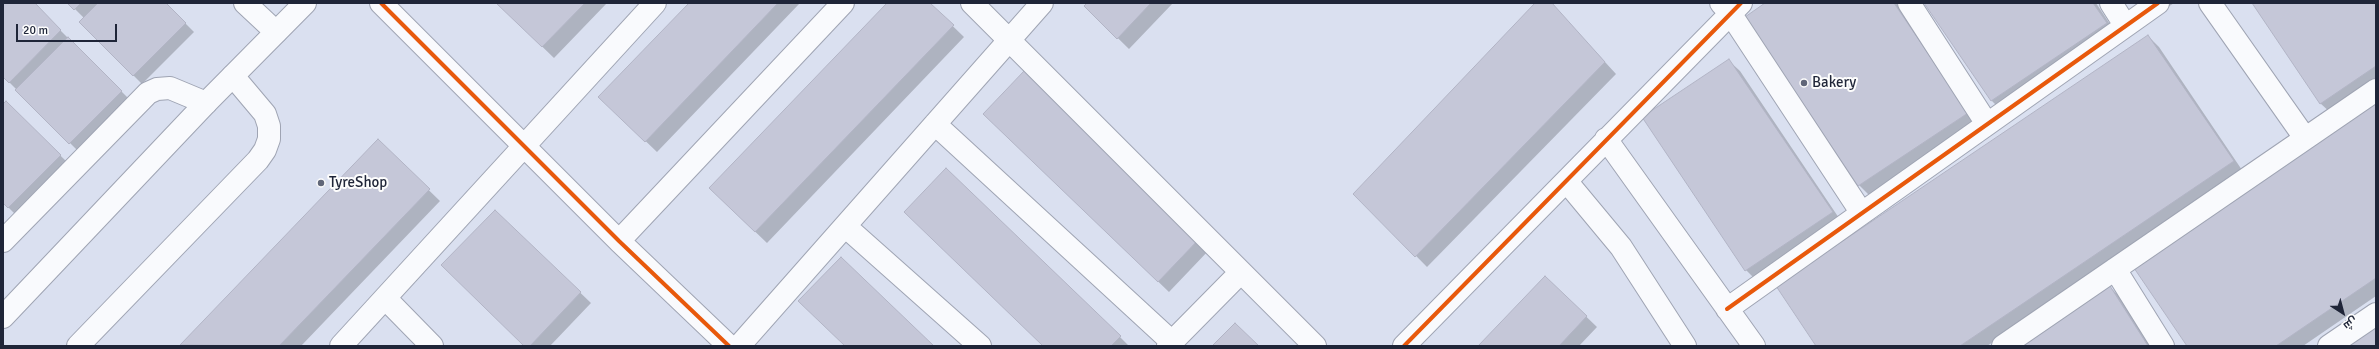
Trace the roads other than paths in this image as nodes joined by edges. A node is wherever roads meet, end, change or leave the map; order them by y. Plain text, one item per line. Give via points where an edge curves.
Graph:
1 (245, 3) edge
2 (305, 3) edge
3 (380, 3) edge
4 (655, 3) edge
5 (843, 3) edge
6 (972, 3) edge
7 (1042, 3) edge
8 (1909, 3) edge
9 (2111, 3) edge
10 (2158, 3) edge
11 (2210, 3) edge
12 (1731, 6) edge
13 (2125, 25) junction
14 (276, 32) junction
15 (1009, 39) junction
16 (233, 76) junction
17 (2376, 90) edge
18 (206, 103) junction
19 (935, 124) junction
20 (1987, 124) junction
21 (2305, 138) junction
22 (1606, 139) junction
23 (524, 145) junction
24 (1566, 182) junction
25 (1861, 212) junction
26 (845, 226) junction
27 (3, 241) edge
28 (619, 241) junction
29 (2115, 269) junction
30 (1241, 272) junction
31 (386, 299) junction
32 (1727, 309) junction
33 (2376, 314) edge
34 (3, 317) edge
35 (1170, 344) edge
36 (78, 346) edge
37 (341, 346) edge
38 (432, 346) edge
39 (729, 346) edge
40 (739, 346) edge
41 (980, 346) edge
42 (1315, 346) edge
43 (1404, 346) edge
44 (1685, 346) edge
45 (1754, 346) edge
46 (2002, 346) edge
47 (2163, 346) edge
48 (2329, 346) edge

1 - 14 street
2 - 14 street
3 - 23 street
4 - 23 street
5 - 28 street
6 - 15 street
7 - 15 street
8 - 20 street
9 - 13 street
10 - 13 street
11 - 21 street
12 - 22 street
12 - 25 street
13 - 20 street
14 - 16 street
15 - 19 street
15 - 30 street
16 - 18 street
16 - 36 street via 265,114 269,132 265,150
17 - 21 street
18 - 27 street via 170,88 157,89 148,94
18 - 34 street
19 - 26 street
19 - 35 street
20 - 25 street
21 - 29 street
22 - 24 street
22 - 32 street
23 - 28 street
23 - 31 street
24 - 43 street
24 - 44 street via 1621,247
25 - 32 street
26 - 40 street
26 - 41 street
28 - 39 street
29 - 46 street
29 - 47 street
30 - 35 street
30 - 42 street
31 - 37 street
31 - 38 street
32 - 45 street
33 - 48 street

